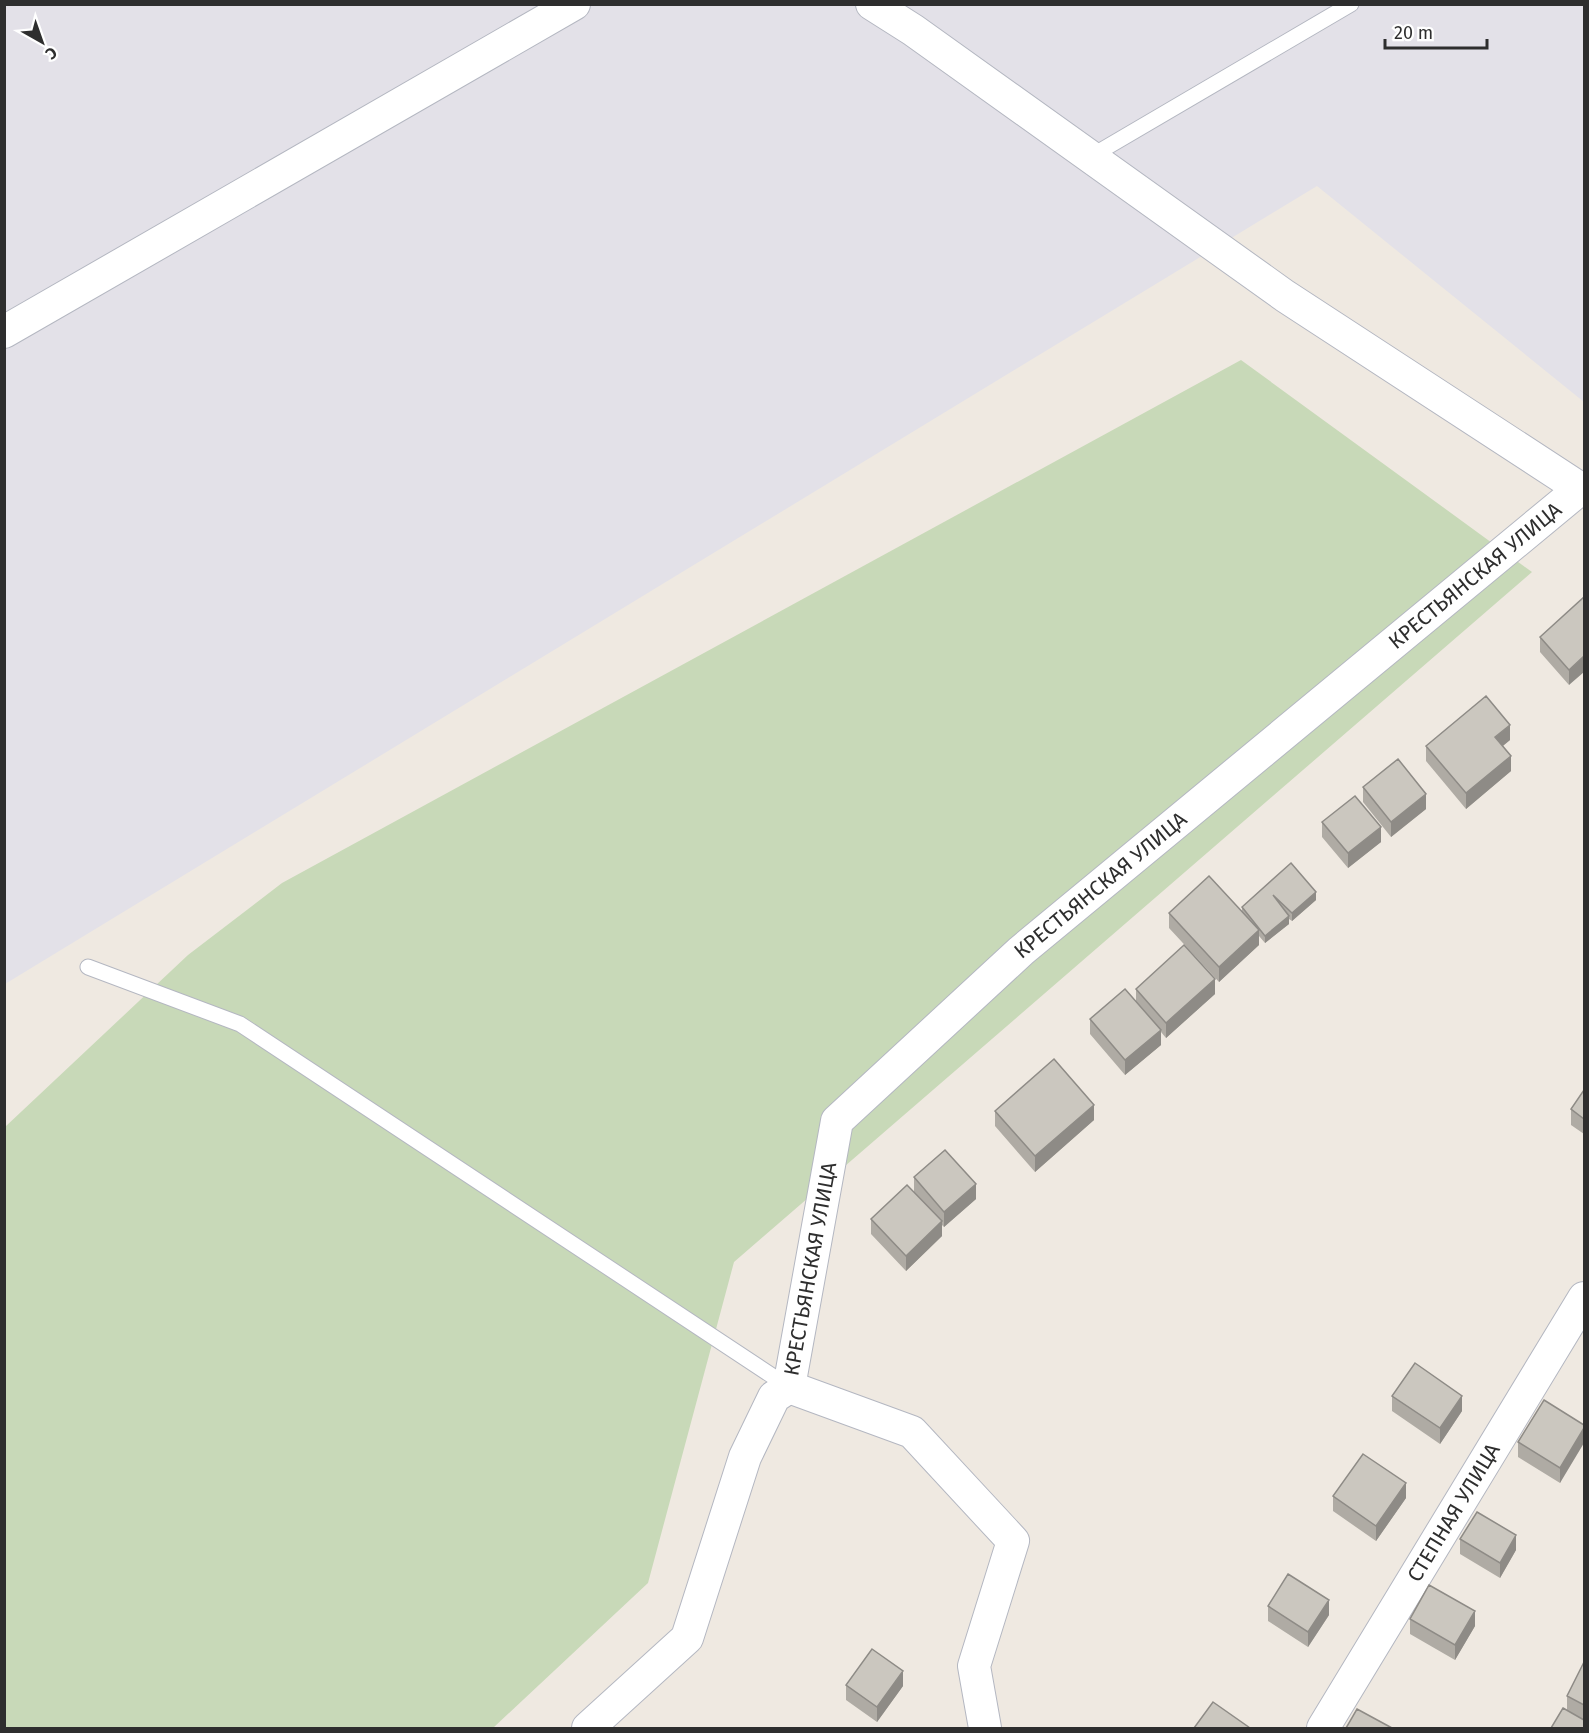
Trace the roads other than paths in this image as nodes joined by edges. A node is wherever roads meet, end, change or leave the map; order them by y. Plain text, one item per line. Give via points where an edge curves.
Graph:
1 (574, 4) edge
2 (872, 4) edge
3 (1351, 4) edge
4 (1090, 157) junction
5 (4, 332) edge
6 (1583, 490) edge
7 (88, 967) dead end
8 (1584, 1298) edge
9 (789, 1387) junction
10 (588, 1728) edge
11 (985, 1728) edge
12 (1323, 1728) edge

1 - 5 street
2 - 4 street
3 - 4 lane
4 - 6 street via 1285,296
6 - 9 street, КРЕСТЬЯНСКАЯ УЛИЦА via 1021,951 837,1121
7 - 9 lane via 240,1024
8 - 12 street, СТЕПНАЯ УЛИЦА
9 - 10 street via 774,1397 745,1458 687,1638
9 - 11 street via 912,1432 1013,1541 974,1666

